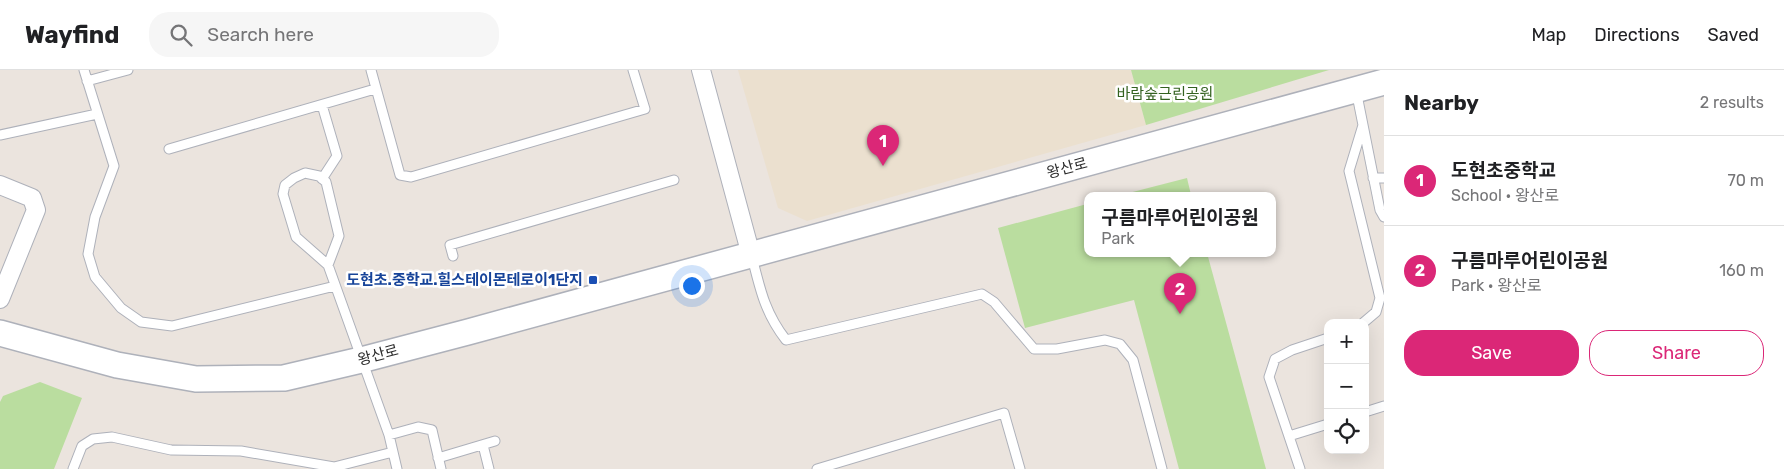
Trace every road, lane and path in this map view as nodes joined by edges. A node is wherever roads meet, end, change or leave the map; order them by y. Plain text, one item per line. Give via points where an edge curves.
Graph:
1 (84, 70) edge
2 (128, 70) edge
3 (370, 70) edge
4 (633, 70) edge
5 (701, 70) edge
6 (87, 80) junction
7 (1384, 82) edge
8 (375, 89) junction
9 (1356, 90) junction
10 (322, 105) junction
11 (97, 114) junction
12 (1363, 125) junction
13 (0, 135) edge
14 (169, 149) dead end
15 (1374, 178) junction
16 (1384, 178) edge
17 (322, 179) junction
18 (674, 180) dead end
19 (0, 184) edge
20 (1384, 217) edge
21 (751, 255) junction
22 (453, 256) dead end
23 (328, 265) junction
24 (335, 286) junction
25 (0, 299) edge
26 (1368, 319) edge
27 (0, 333) edge
28 (1324, 339) edge
29 (361, 360) junction
30 (1384, 406) edge
31 (1369, 411) edge
32 (1324, 425) edge
33 (388, 435) junction
34 (1289, 436) junction
35 (495, 442) dead end
36 (483, 445) junction
37 (393, 452) junction
38 (438, 458) junction
39 (73, 469) edge
40 (397, 469) edge
41 (441, 469) edge
42 (489, 469) edge
43 (817, 469) edge
44 (1020, 469) edge
45 (1162, 469) edge
46 (1300, 469) edge

1 - 6 lane
2 - 6 lane
3 - 8 lane
4 - 8 lane via 645,109 411,177 400,175
5 - 21 street
6 - 11 lane
7 - 9 street, 왕산로
8 - 10 lane
9 - 12 lane
9 - 21 street, 왕산로
10 - 14 lane
10 - 17 lane via 337,156
11 - 13 lane
11 - 24 lane via 114,166 95,217 88,254 94,277 121,308 141,322 172,326
12 - 15 lane
12 - 26 lane via 1349,171 1380,298 1376,312
15 - 16 lane
15 - 20 lane
17 - 23 lane via 326,182 338,236
17 - 23 lane via 305,174 294,178 285,185 283,194 296,237
18 - 22 lane via 450,245
19 - 25 street via 32,198 36,210
21 - 29 street, 왕산로
21 - 45 lane via 765,306 786,340 982,294 994,302 1034,349 1057,349 1105,340 1120,344 1133,360
23 - 24 lane
24 - 29 lane
27 - 29 street, 왕산로 via 117,364 196,378 284,378
28 - 34 lane via 1275,359 1269,377
29 - 33 lane
30 - 31 lane
32 - 34 lane
33 - 37 lane
33 - 38 lane via 418,427 432,430
34 - 46 lane
35 - 36 lane
36 - 38 lane
36 - 42 lane
37 - 39 lane via 334,467 241,451 171,450 112,437 93,439 82,446
37 - 40 lane
38 - 41 lane
43 - 44 lane via 1004,413

